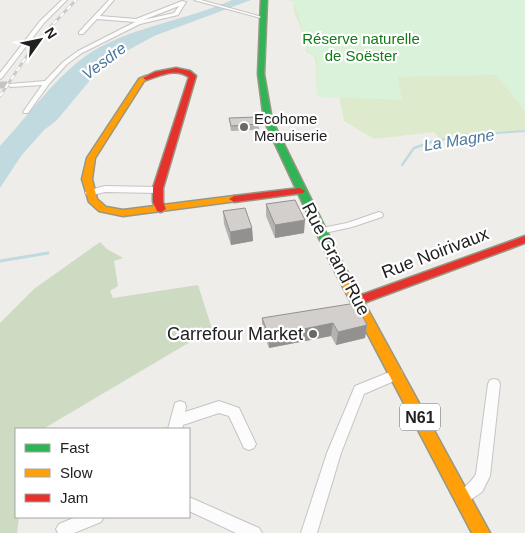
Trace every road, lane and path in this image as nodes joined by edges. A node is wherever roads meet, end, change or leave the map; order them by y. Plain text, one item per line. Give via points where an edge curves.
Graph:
1 (65, 0) edge
2 (112, 0) edge
3 (196, 0) edge
4 (186, 1) edge
5 (265, 3) edge
6 (97, 17) junction
7 (264, 18) junction
8 (137, 22) junction
9 (82, 33) dead end
10 (0, 77) edge
11 (47, 83) junction
12 (10, 85) tunnel mouth
13 (26, 112) dead end
14 (158, 190) junction
15 (300, 191) junction
16 (89, 193) junction
17 (161, 209) junction
18 (379, 215) dead end
19 (320, 230) junction
20 (525, 239) edge
21 (357, 301) junction
22 (396, 374) junction
23 (494, 384) dead end
24 (180, 407) dead end
25 (175, 425) edge
26 (249, 444) dead end
27 (463, 498) junction
28 (190, 504) edge
29 (93, 518) edge
30 (64, 529) dead end
31 (254, 533) edge
32 (310, 533) edge
33 (481, 533) edge

1 - 10 street via 9,60
2 - 6 street
3 - 7 street
4 - 8 street via 176,14
5 - 7 main road, Rue Grand'Rue / N61
6 - 8 street
6 - 9 street
7 - 15 main road, Rue Grand'Rue / N61 via 261,74 268,120
8 - 11 street via 80,52
11 - 12 street
11 - 13 street
14 - 16 street via 105,189
14 - 16 main road via 193,76 187,71 158,73 141,80 91,158 87,172
14 - 17 main road
15 - 17 main road
15 - 19 main road, Rue Grand'Rue / N61
16 - 17 main road via 103,209 134,213
18 - 19 street via 349,226
19 - 21 main road, Rue Grand'Rue / N61
20 - 21 main road, Rue Noirivaux
21 - 22 main road, Rue Grand'Rue / N61
22 - 27 main road, Rue Grand'Rue / N61
22 - 32 street via 359,390 334,453
23 - 27 street via 483,476 477,487
24 - 25 street
25 - 26 street via 219,407 234,412
27 - 33 main road, Rue Grand'Rue / N61
28 - 31 street
29 - 30 street

